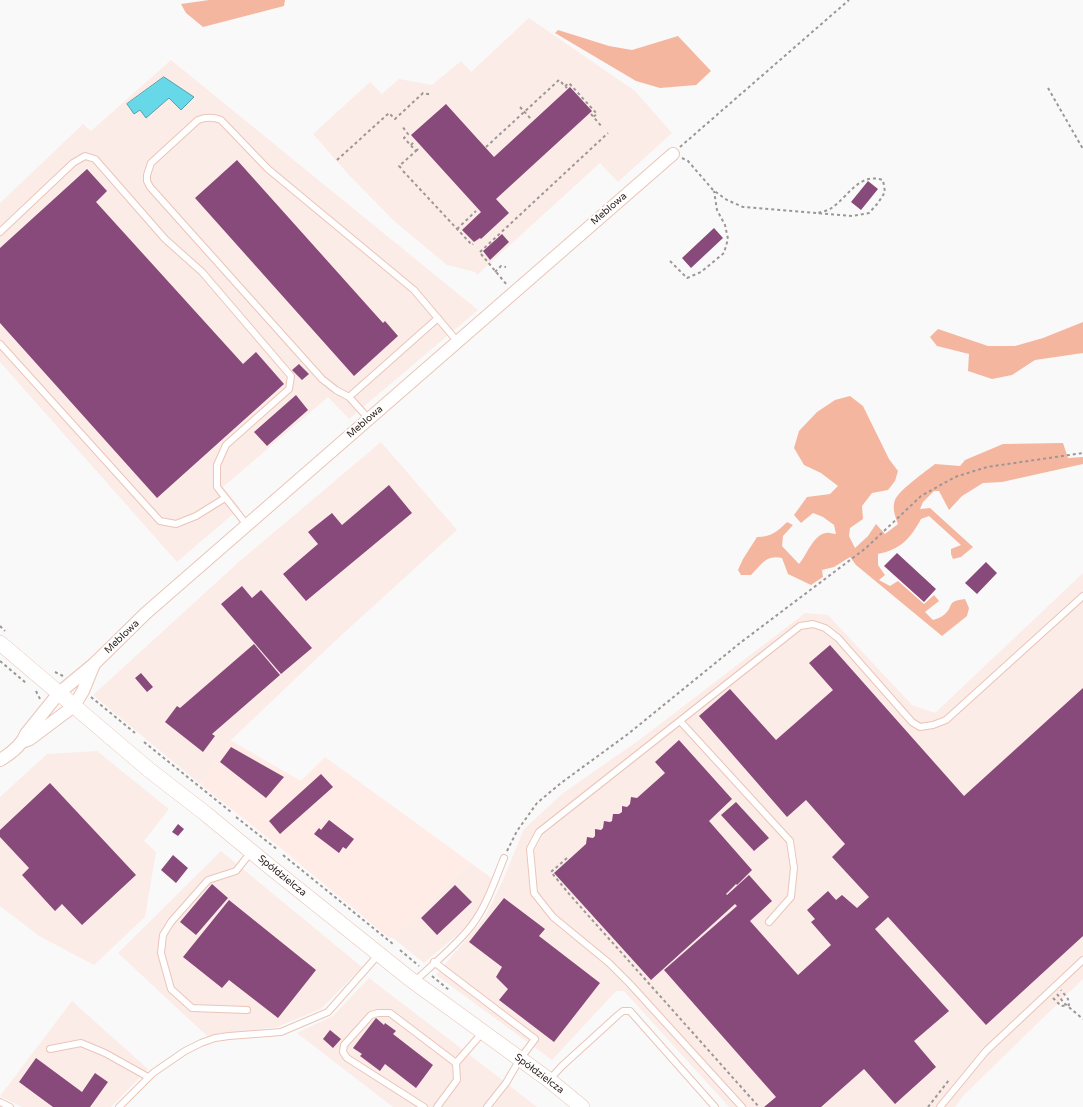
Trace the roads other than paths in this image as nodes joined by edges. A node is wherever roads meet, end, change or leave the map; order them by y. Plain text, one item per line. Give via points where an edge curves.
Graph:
1 (672, 154) road end
2 (0, 232) edge
3 (438, 318) junction
4 (457, 341) junction
5 (0, 344) edge
6 (349, 397) junction
7 (369, 419) junction
8 (225, 498) junction
9 (247, 525) junction
10 (1083, 596) edge
11 (0, 642) edge
12 (94, 664) junction
13 (59, 693) junction
14 (74, 706) junction
15 (680, 721) junction
16 (23, 741) junction
17 (0, 760) edge
18 (251, 852) junction
19 (504, 858) road end
20 (769, 922) dead end
21 (380, 954) junction
22 (1083, 960) edge
23 (434, 962) junction
24 (414, 982) junction
25 (247, 1010) dead end
26 (483, 1032) junction
27 (50, 1049) dead end
28 (520, 1059) junction
29 (456, 1063) junction
30 (148, 1077) junction
31 (549, 1080) junction
32 (0, 1102) edge
33 (10, 1107) edge
34 (120, 1107) edge
35 (424, 1107) edge
36 (437, 1107) edge
37 (487, 1107) edge
38 (582, 1107) edge
39 (715, 1107) edge
40 (742, 1107) edge
41 (940, 1107) edge

1 - 4 street, Meblowa
2 - 8 lane via 73,163 85,156 95,159 165,239 202,272 291,376 289,389 226,445 217,465 217,487
3 - 4 lane
3 - 6 lane
3 - 6 lane via 414,290 268,169 221,120 211,117 198,120 151,163 147,174 150,188 322,379
4 - 7 street, Meblowa
5 - 8 lane via 160,521 176,524 196,516
6 - 7 lane
7 - 9 street, Meblowa
8 - 9 lane
9 - 12 street, Meblowa via 146,613
10 - 15 lane via 946,720 933,725 920,727 912,722 838,638 825,628 814,624 800,626 793,631
11 - 13 street, Spółdzielcza
12 - 13 street, Meblowa
12 - 14 street
13 - 14 street, Spółdzielcza
13 - 16 street
14 - 16 street via 30,739
14 - 18 street, Spółdzielcza
15 - 20 lane via 790,841 794,868 791,897
15 - 40 lane via 539,832 530,849 534,893 553,917 609,963 630,984
16 - 17 street
18 - 21 street, Spółdzielcza
18 - 25 lane via 236,871 208,880 171,922 163,935 161,953 171,989 192,1008
19 - 23 lane via 492,889 473,924 459,941
21 - 24 street, Spółdzielcza
21 - 30 lane via 328,1012 281,1032 229,1036 201,1042
22 - 41 lane via 986,1051
23 - 24 lane
23 - 28 lane via 535,1039
24 - 26 street, Spółdzielcza
26 - 28 street, Spółdzielcza
26 - 29 lane
27 - 30 lane via 81,1043
28 - 31 street, Spółdzielcza
28 - 37 lane via 506,1083
29 - 35 lane via 390,1013 371,1015 344,1045 343,1052 347,1058
29 - 36 lane via 457,1080
30 - 34 lane
31 - 38 street, Spółdzielcza
31 - 39 lane via 618,1015 627,1011 632,1013
32 - 33 lane

